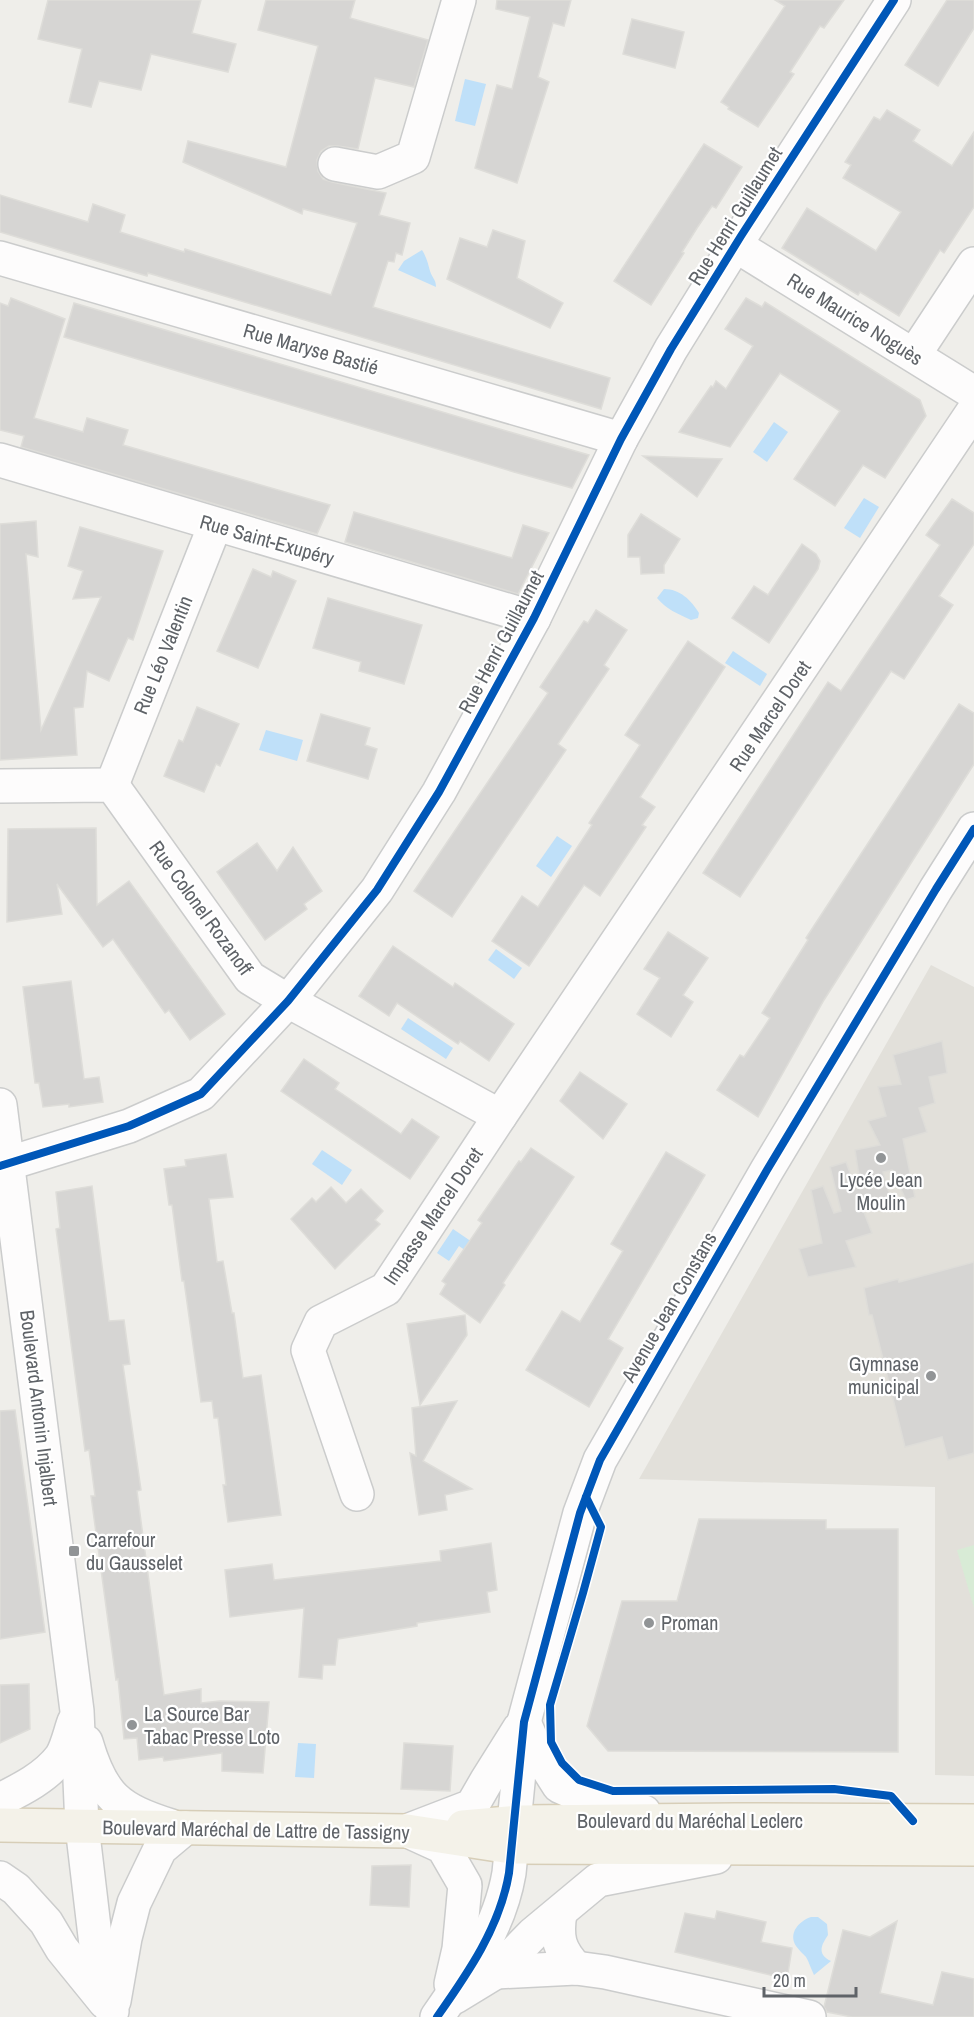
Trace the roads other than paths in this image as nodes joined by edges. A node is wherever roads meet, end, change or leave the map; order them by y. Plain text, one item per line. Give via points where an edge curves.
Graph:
1 (459, 0) edge
2 (894, 0) edge
3 (334, 164) dead end
4 (735, 245) junction
5 (0, 258) edge
6 (974, 264) edge
7 (914, 355) junction
8 (974, 393) edge
9 (974, 410) edge
10 (621, 440) junction
11 (0, 460) edge
12 (215, 525) junction
13 (534, 618) junction
14 (112, 785) junction
15 (0, 786) edge
16 (974, 829) edge
17 (288, 1001) junction
18 (565, 1022) joint
19 (0, 1105) edge
20 (500, 1116) junction
21 (4, 1165) edge
22 (357, 1494) dead end
23 (78, 1712) junction
24 (524, 1722) junction
25 (0, 1800) edge
26 (736, 1820) junction
27 (974, 1821) edge
28 (0, 1824) edge
29 (82, 1826) junction
30 (181, 1828) junction
31 (407, 1831) junction
32 (512, 1835) junction
33 (762, 1848) junction
34 (974, 1849) edge
35 (0, 1878) edge
36 (560, 1913) junction
37 (576, 1968) junction
38 (496, 1972) junction
39 (442, 2010) edge
40 (114, 2014) edge
41 (809, 2017) edge

1 - 3 street via 413,157 378,172
2 - 4 street, Rue Henri Guillaumet
4 - 7 street, Rue Maurice Noguès
4 - 10 street, Rue Henri Guillaumet
5 - 10 street, Rue Maryse Bastié
6 - 7 street
7 - 8 street, Rue Maurice Noguès
9 - 18 street, Rue Marcel Doret
10 - 13 street, Rue Henri Guillaumet
11 - 12 street, Rue Saint-Exupéry
12 - 13 street, Rue Saint-Exupéry
12 - 14 street, Rue Léo Valentin
13 - 17 street, Rue Henri Guillaumet via 439,792 383,881
14 - 15 street
14 - 17 street, Rue Colonel Rozanoff via 250,978
16 - 24 street, Avenue Jean Constans via 767,1170 600,1460 580,1513
17 - 20 street, Rue Colonel Rozanoff
17 - 21 street, Rue Henri Guillaumet via 201,1094 129,1126
18 - 20 street, Impasse Marcel Doret
19 - 21 street, Boulevard Antonin Injalbert
20 - 22 street, Impasse Marcel Doret via 386,1289 321,1322 308,1350
21 - 23 street, Boulevard Antonin Injalbert
23 - 25 street, Boulevard Antonin Injalbert via 62,1755 48,1771
23 - 29 street, Boulevard Antonin Injalbert
23 - 30 street, Boulevard Antonin Injalbert via 93,1767 108,1794 129,1810
24 - 26 street via 559,1786 608,1809
24 - 31 street, Avenue Jean Constans via 472,1806
24 - 32 street, Avenue Jean Constans
26 - 27 main road, Boulevard du Maréchal Leclerc
26 - 32 main road, Boulevard du Maréchal Leclerc
28 - 29 main road, Boulevard Maréchal de Lattre de Tassigny
29 - 30 main road, Boulevard Maréchal de Lattre de Tassigny
29 - 40 street, Boulevard Antonin Injalbert via 97,1953
30 - 31 main road, Boulevard Maréchal de Lattre de Tassigny
30 - 40 street via 160,1849 134,1903 124,1938
31 - 32 main road, Boulevard Maréchal de Lattre de Tassigny
31 - 39 street via 443,1847 465,1885 459,1949
32 - 33 main road, Boulevard du Maréchal Leclerc
32 - 39 street, Avenue Jean Constans via 508,1881 488,1939
33 - 34 main road, Boulevard du Maréchal Leclerc
33 - 36 street via 598,1880
35 - 40 street via 16,1889 46,1922 62,1949
36 - 37 street via 558,1938 567,1959
36 - 38 street
37 - 38 street
37 - 41 street
38 - 39 street

